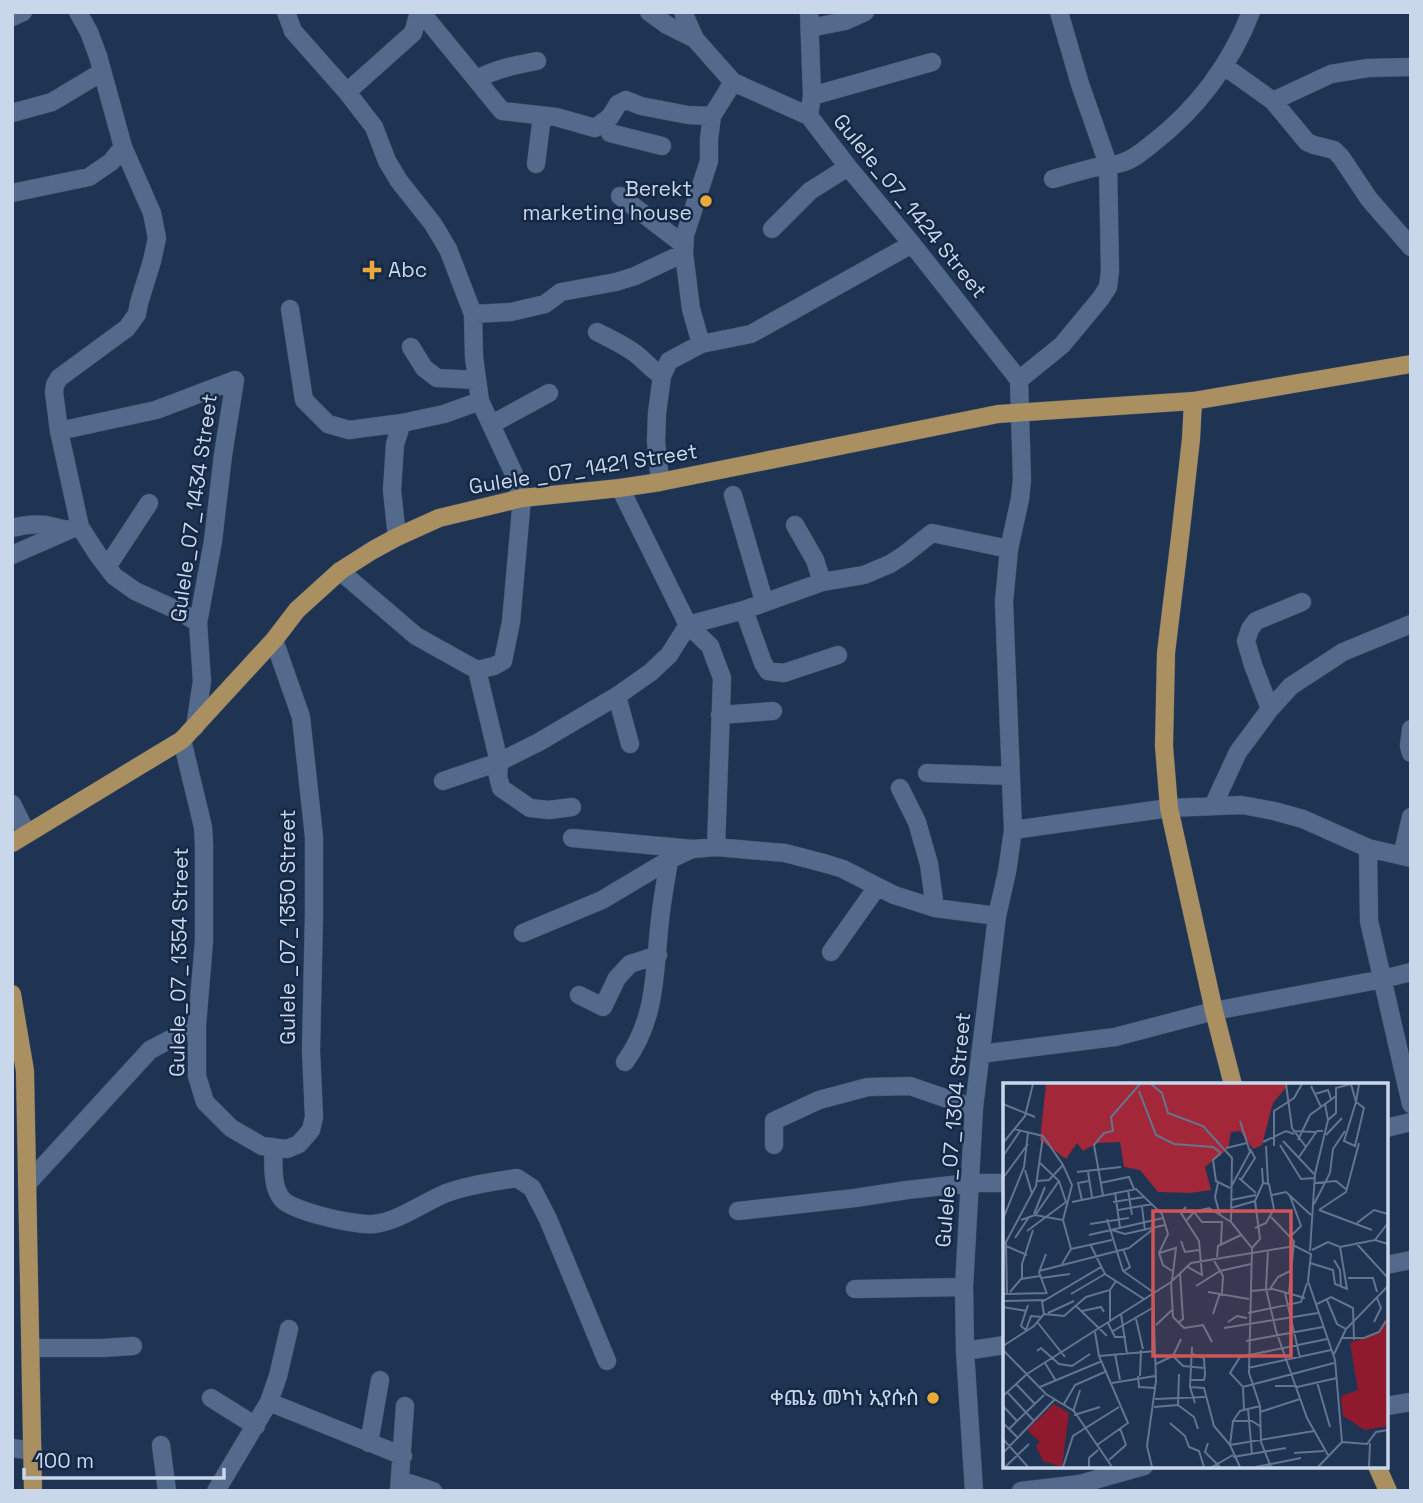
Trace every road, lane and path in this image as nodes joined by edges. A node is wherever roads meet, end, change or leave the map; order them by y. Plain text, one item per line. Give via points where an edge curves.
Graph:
1 (23, 12) edge
2 (78, 12) edge
3 (286, 12) edge
4 (420, 12) edge
5 (649, 12) edge
6 (683, 12) edge
7 (865, 12) edge
8 (1059, 12) edge
9 (1251, 12) edge
10 (12, 17) edge
11 (809, 20) edge
12 (695, 39) junction
13 (537, 61) dead end
14 (932, 62) dead end
15 (1224, 66) junction
16 (1411, 67) edge
17 (102, 72) junction
18 (477, 79) junction
19 (733, 82) junction
20 (347, 92) junction
21 (812, 96) junction
22 (1273, 101) junction
23 (12, 113) edge
24 (542, 116) junction
25 (712, 116) junction
26 (809, 116) junction
27 (610, 130) junction
28 (662, 146) dead end
29 (123, 147) junction
30 (536, 164) dead end
31 (1108, 164) junction
32 (848, 167) junction
33 (1053, 178) dead end
34 (12, 193) edge
35 (620, 196) dead end
36 (772, 229) dead end
37 (912, 244) junction
38 (1411, 247) edge
39 (684, 249) junction
40 (290, 309) dead end
41 (473, 314) junction
42 (597, 332) dead end
43 (701, 344) junction
44 (411, 347) dead end
45 (1411, 364) edge
46 (662, 376) junction
47 (477, 380) junction
48 (1019, 380) junction
49 (549, 393) dead end
50 (480, 401) junction
51 (1193, 401) junction
52 (1021, 414) junction
53 (402, 423) junction
54 (492, 424) junction
55 (59, 431) junction
56 (660, 482) junction
57 (620, 488) junction
58 (733, 495) dead end
59 (522, 498) junction
60 (149, 503) dead end
61 (795, 525) dead end
62 (12, 528) edge
63 (74, 529) junction
64 (397, 537) junction
65 (1009, 549) junction
66 (12, 555) edge
67 (107, 567) junction
68 (340, 571) junction
69 (822, 582) junction
70 (764, 601) junction
71 (1302, 602) dead end
72 (744, 610) junction
73 (198, 623) junction
74 (1411, 624) edge
75 (688, 625) junction
76 (274, 640) junction
77 (838, 655) dead end
78 (486, 668) junction
79 (617, 696) junction
80 (1270, 709) junction
81 (773, 711) dead end
82 (720, 715) junction
83 (195, 727) junction
84 (1411, 729) edge
85 (182, 740) junction
86 (629, 744) dead end
87 (1411, 753) edge
88 (499, 762) junction
89 (927, 773) dead end
90 (1010, 776) junction
91 (443, 780) dead end
92 (900, 788) dead end
93 (12, 804) edge
94 (1213, 806) junction
95 (572, 807) dead end
96 (1169, 808) junction
97 (1411, 817) edge
98 (1013, 830) junction
99 (572, 838) dead end
100 (19, 839) edge
101 (716, 847) junction
102 (1368, 848) junction
103 (693, 849) junction
104 (1406, 857) edge
105 (668, 860) junction
106 (877, 887) junction
107 (935, 908) junction
108 (997, 916) junction
109 (523, 933) dead end
110 (831, 952) dead end
111 (658, 956) junction
112 (1411, 972) edge
113 (1383, 979) junction
114 (12, 994) edge
115 (579, 995) dead end
116 (1214, 1012) junction
117 (197, 1025) junction
118 (980, 1054) junction
119 (625, 1062) dead end
120 (1232, 1083) edge
121 (1411, 1104) edge
122 (974, 1108) junction
123 (1411, 1122) edge
124 (1388, 1128) edge
125 (19, 1144) edge
126 (774, 1145) dead end
127 (273, 1147) junction
128 (970, 1183) junction
129 (1003, 1183) edge
130 (27, 1184) junction
131 (737, 1211) dead end
132 (1411, 1259) edge
133 (1388, 1265) edge
134 (964, 1287) junction
135 (855, 1289) dead end
136 (289, 1329) dead end
137 (1003, 1345) edge
138 (133, 1346) dead end
139 (31, 1348) junction
140 (965, 1351) junction
141 (607, 1362) dead end
142 (380, 1380) dead end
143 (211, 1398) dead end
144 (269, 1402) junction
145 (1411, 1402) edge
146 (405, 1406) dead end
147 (1388, 1406) edge
148 (256, 1426) junction
149 (369, 1443) junction
150 (161, 1445) dead end
151 (12, 1448) edge
152 (33, 1451) junction
153 (403, 1456) junction
154 (1137, 1468) edge
155 (1378, 1468) edge
156 (400, 1485) edge
157 (33, 1491) edge
158 (167, 1491) edge
159 (216, 1491) edge
160 (433, 1491) edge
161 (974, 1491) edge
162 (1021, 1491) edge
163 (1388, 1491) edge

1 - 10 street
2 - 17 street
3 - 20 street via 293,31
4 - 18 street
4 - 20 street via 413,33
5 - 12 street
6 - 12 street
7 - 11 street via 845,21
8 - 31 street
9 - 15 street
11 - 21 street, Gulele_07_1424 Street
12 - 19 street
13 - 18 street
14 - 21 street
15 - 22 street
15 - 31 street via 1170,130 1122,163
16 - 22 street via 1331,74
17 - 23 street via 52,102
17 - 29 street
18 - 24 street via 502,111
19 - 25 street
19 - 26 street
20 - 41 street via 374,127 399,181 448,249
21 - 26 street, Gulele_07_1424 Street
22 - 38 street via 1307,142 1334,150 1341,157 1369,199
24 - 27 street
24 - 30 street
25 - 27 street via 626,100 618,104
25 - 39 street via 709,161
26 - 32 street, Gulele_07_1424 Street
27 - 28 street
29 - 34 street via 89,177
29 - 55 street via 152,213 157,238 152,261 137,314 127,328 58,378 54,392
31 - 33 street
31 - 48 street via 1108,287 1062,345
32 - 36 street via 810,191
32 - 37 street, Gulele_07_1424 Street
35 - 39 street
37 - 43 street via 751,334
37 - 48 street, Gulele_07_1424 Street
39 - 41 street via 635,276 561,292 545,304
39 - 43 street via 691,309
40 - 53 street via 304,400 328,424 349,430
41 - 47 street
42 - 46 street via 638,355
43 - 46 street via 669,361
44 - 47 street via 424,368 437,378
45 - 51 main road, Gulele _07_1421 Street
46 - 56 street via 656,441
47 - 50 street
48 - 52 street
49 - 54 street
50 - 53 street
50 - 54 street
51 - 52 main road, Gulele _07_1421 Street
51 - 96 main road via 1166,653 1164,746
52 - 56 main road, Gulele _07_1421 Street via 998,414
52 - 65 street, Gulele _07_1304 Street via 1022,480
53 - 64 street via 391,490
54 - 59 street
55 - 63 street
55 - 73 street, Gulele_07_1434 Street via 156,410 235,380
56 - 57 main road, Gulele _07_1421 Street
57 - 59 main road, Gulele _07_1421 Street
57 - 75 street
58 - 70 street
59 - 64 main road, Gulele _07_1421 Street via 439,518
59 - 78 street via 503,662
60 - 67 street
61 - 69 street
62 - 63 street
63 - 66 street
63 - 67 street
64 - 68 main road, Gulele _07_1421 Street
65 - 69 street via 932,533 890,564 864,575
65 - 90 street, Gulele _07_1304 Street via 1004,602
67 - 73 street via 135,591
68 - 76 main road, Gulele _07_1421 Street via 297,610
68 - 78 street via 416,636
69 - 70 street
70 - 72 street
71 - 80 street via 1256,621 1246,641
72 - 75 street
72 - 77 street via 768,671 784,673
73 - 83 street, Gulele_07_1434 Street via 202,681
74 - 80 street via 1343,652 1291,686
75 - 79 street via 669,655
75 - 82 street via 710,646 722,678
76 - 83 main road, Gulele _07_1421 Street
76 - 127 street, Gulele _07_1350 Street via 301,717 314,837 314,1117 311,1130 299,1144 287,1149
78 - 88 street
79 - 86 street
79 - 88 street
80 - 94 street via 1238,752
81 - 82 street
82 - 101 street
83 - 85 main road, Gulele _07_1421 Street
84 - 87 street
85 - 100 main road, Gulele _07_1421 Street
85 - 117 street, Gulele_07_1354 Street via 204,845 204,941
88 - 91 street
88 - 95 street via 501,788 530,808
89 - 90 street
90 - 98 street, Gulele _07_1304 Street
92 - 107 street via 917,822
93 - 100 street
94 - 96 street
94 - 102 street via 1274,811
96 - 98 street
96 - 116 main road
97 - 104 street
98 - 108 street, Gulele _07_1304 Street
99 - 103 street
101 - 103 street
101 - 106 street via 785,853 843,869
102 - 104 street
102 - 113 street via 1369,921
103 - 105 street
105 - 109 street via 602,900
105 - 111 street
106 - 107 street
106 - 110 street
107 - 108 street
108 - 118 street, Gulele _07_1304 Street
111 - 115 street via 630,964 617,978 603,1007
111 - 119 street via 648,1016
112 - 113 street
113 - 116 street
113 - 121 street
114 - 125 main road via 25,1071
116 - 118 street via 1115,1037
116 - 120 main road
117 - 127 street, Gulele_07_1354 Street via 197,1076 205,1101 231,1128 262,1146
117 - 130 street via 150,1050
118 - 122 street, Gulele _07_1304 Street
122 - 126 street via 910,1086 868,1087 818,1100 774,1121
122 - 128 street, Gulele _07_1304 Street
123 - 124 street
125 - 130 main road
127 - 141 street via 275,1184 292,1208 373,1224 445,1194 517,1178 532,1188 548,1219
128 - 129 street
128 - 131 street
128 - 134 street, Gulele _07_1304 Street
130 - 139 main road
132 - 133 street
134 - 135 street
134 - 140 street, Gulele _07_1304 Street
136 - 144 street
137 - 140 street
138 - 139 street
139 - 152 main road
140 - 161 street, Gulele _07_1304 Street
142 - 149 street
143 - 148 street
144 - 148 street
144 - 149 street
145 - 147 street
146 - 153 street
148 - 159 street
149 - 153 street
150 - 158 street
151 - 152 street
152 - 157 main road
153 - 156 street
154 - 162 street via 1080,1484
155 - 163 main road
156 - 160 street

